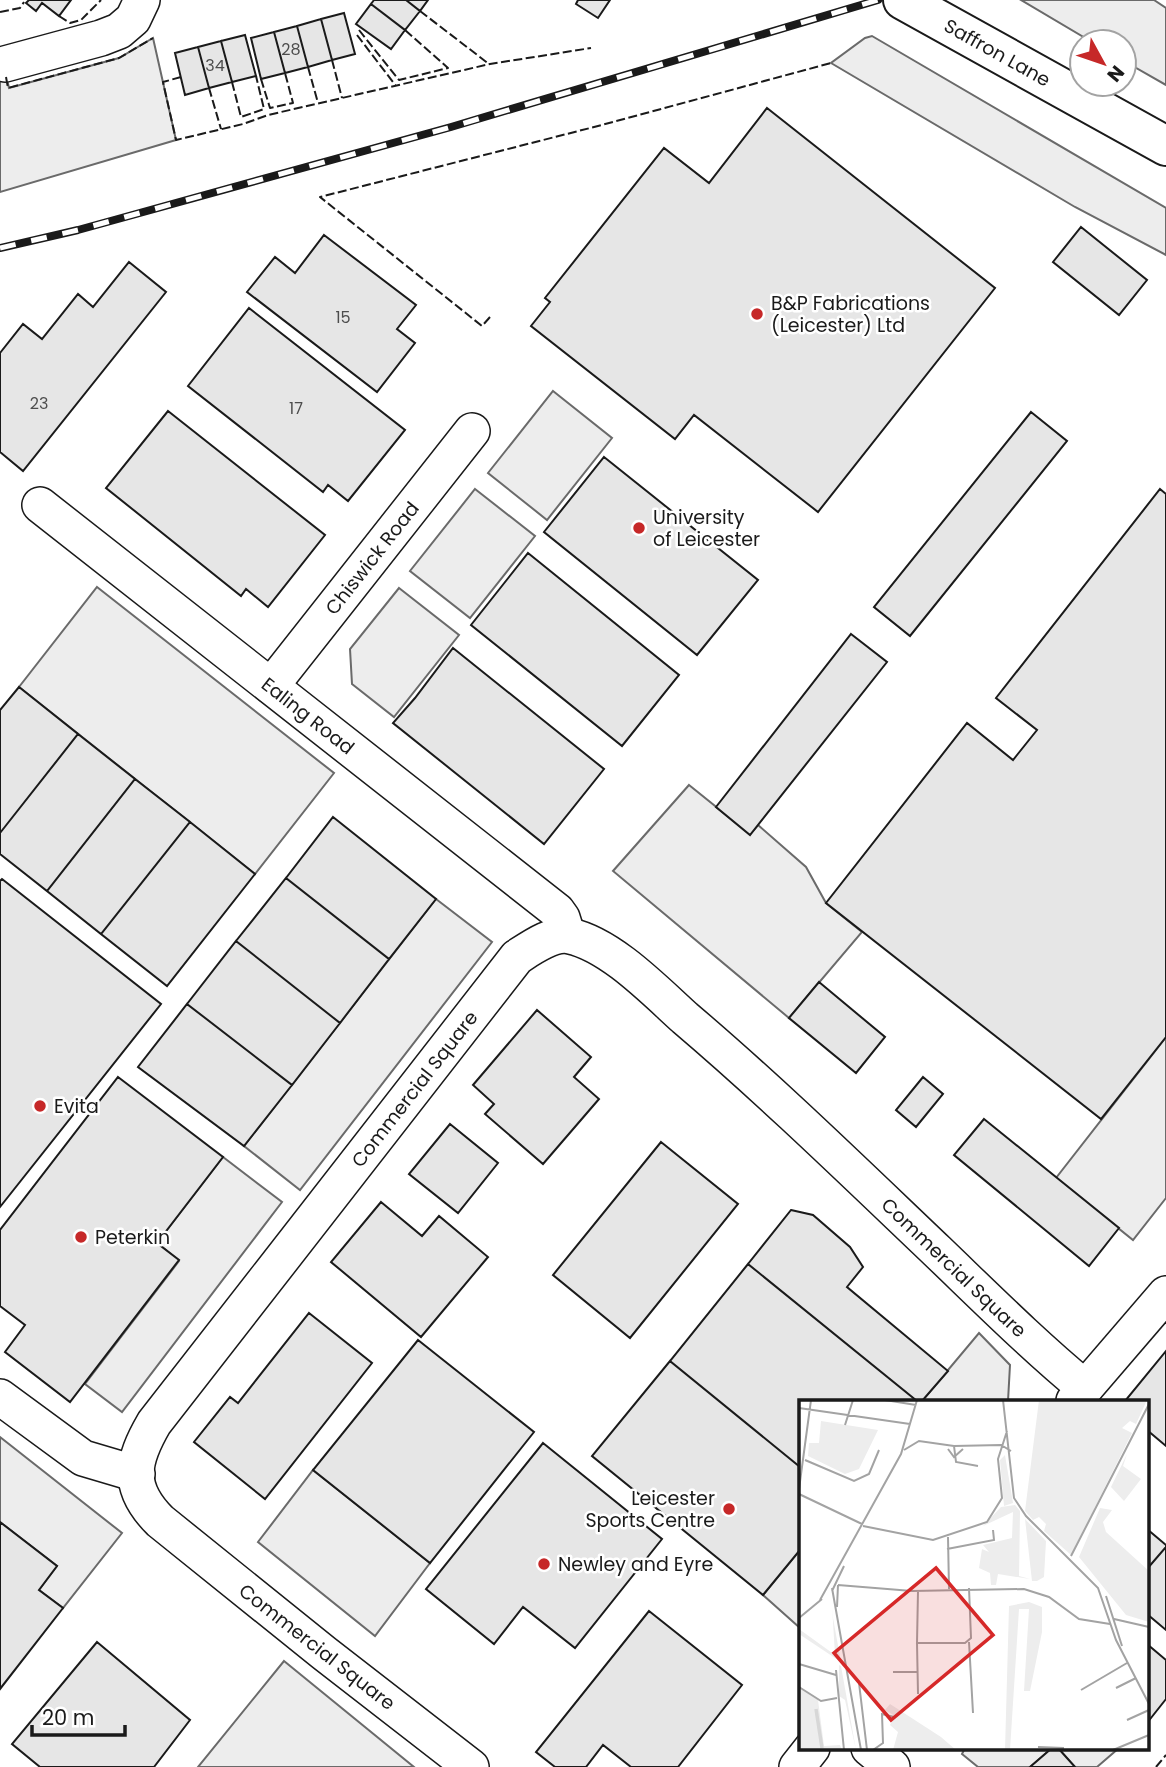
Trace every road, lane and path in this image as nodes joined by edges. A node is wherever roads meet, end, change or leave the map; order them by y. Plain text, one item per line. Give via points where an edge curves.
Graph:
1 (142, 0) edge
2 (903, 0) edge
3 (5, 64) dead end
4 (1166, 146) edge
5 (472, 431) dead end
6 (40, 505) dead end
7 (271, 685) junction
8 (567, 934) junction
9 (1166, 1294) edge
10 (1079, 1395) edge
11 (0, 1397) edge
12 (137, 1474) junction
13 (810, 1750) edge
14 (871, 1750) edge
15 (471, 1767) edge
16 (797, 1767) edge
17 (892, 1767) edge

1 - 3 street via 133,19 119,31
2 - 4 main road, Saffron Lane
5 - 7 street, Chiswick Road
6 - 7 street, Ealing Road
7 - 8 street, Ealing Road via 557,911
8 - 10 street, Commercial Square via 610,953 810,1129 1042,1352
8 - 12 street, Commercial Square via 517,957 154,1423 137,1459
9 - 10 street
11 - 12 street via 83,1458
12 - 15 street, Commercial Square via 138,1491 160,1521
13 - 16 street
14 - 17 street

